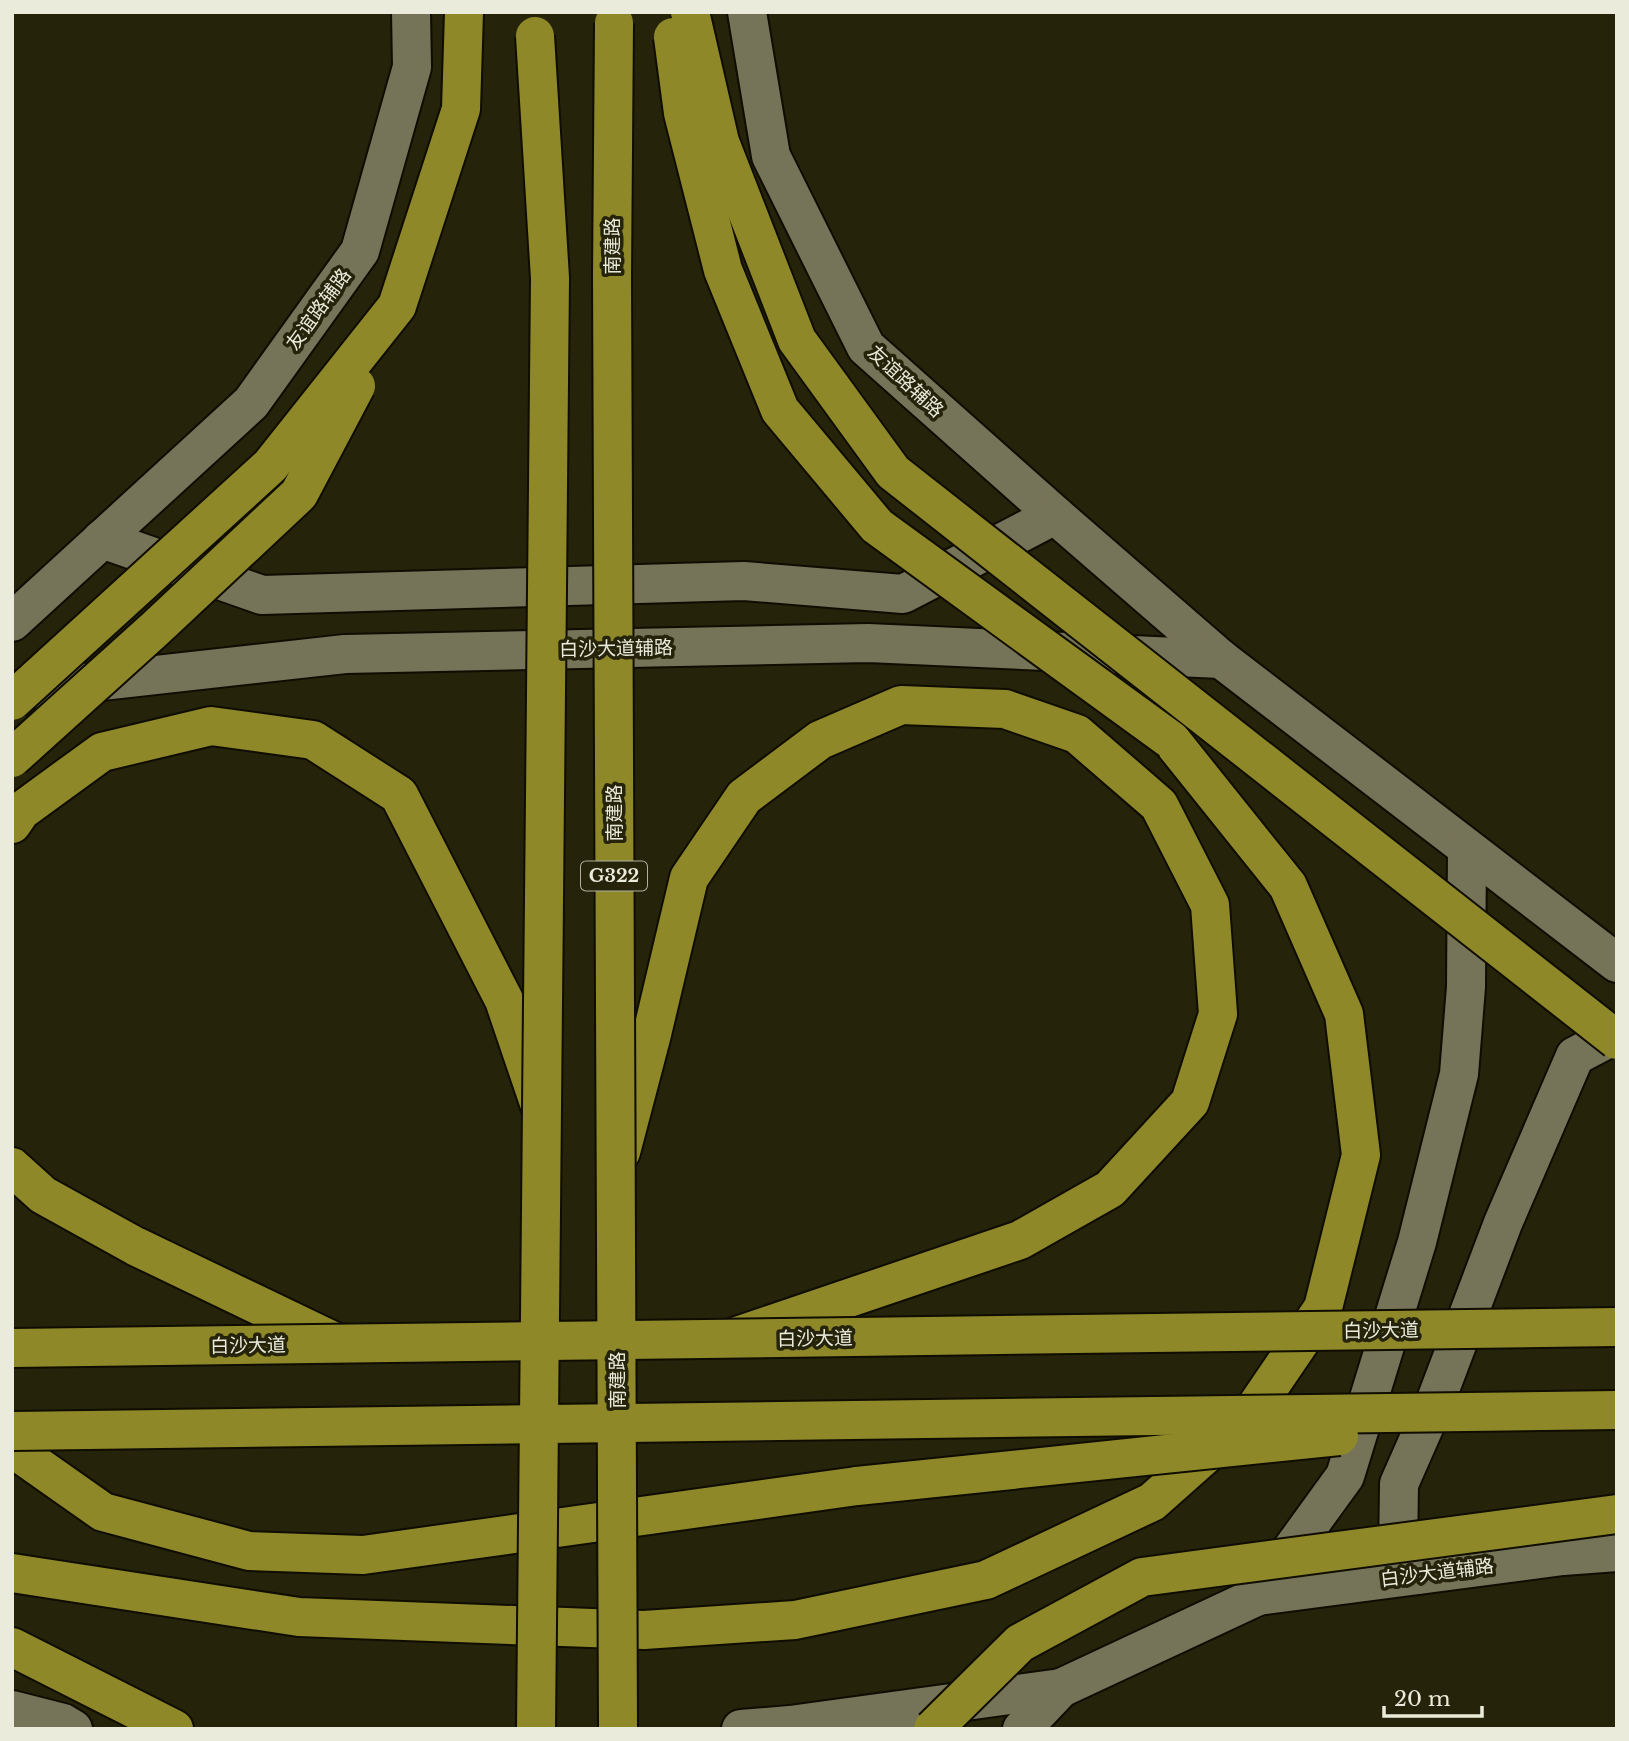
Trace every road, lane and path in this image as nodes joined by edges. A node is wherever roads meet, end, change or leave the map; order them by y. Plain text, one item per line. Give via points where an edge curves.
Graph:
1 (411, 12) edge
2 (464, 12) edge
3 (670, 12) edge
4 (690, 12) edge
5 (747, 12) edge
6 (613, 18) edge
7 (534, 24) edge
8 (397, 306) junction
9 (1055, 515) junction
10 (102, 539) junction
11 (12, 622) edge
12 (1221, 659) junction
13 (12, 691) edge
14 (12, 701) edge
15 (12, 758) edge
16 (12, 824) edge
17 (1467, 849) junction
18 (1617, 963) edge
19 (1617, 1034) edge
20 (1617, 1040) edge
21 (542, 1112) junction
22 (12, 1167) edge
23 (616, 1171) junction
24 (1617, 1327) edge
25 (727, 1339) junction
26 (339, 1344) junction
27 (12, 1348) edge
28 (1617, 1410) edge
29 (1617, 1417) edge
30 (12, 1431) edge
31 (12, 1448) edge
32 (1617, 1514) edge
33 (1617, 1552) edge
34 (12, 1573) edge
35 (1417, 1575) junction
36 (1258, 1596) junction
37 (12, 1647) edge
38 (1061, 1688) junction
39 (12, 1710) edge
40 (73, 1729) edge
41 (174, 1729) edge
42 (536, 1729) edge
43 (618, 1729) edge
44 (741, 1729) edge
45 (933, 1729) edge
46 (1022, 1729) edge

1 - 10 main road, 友谊路辅路 via 411,67 360,251 251,402
2 - 8 highway, bridge via 461,109
3 - 34 highway, bridge via 683,113 723,270 780,410 877,526 1171,740 1288,886 1344,1014 1360,1155 1323,1308 1251,1414 1152,1502 986,1580 795,1620 644,1630 299,1617
4 - 20 highway, bridge via 720,142 797,340 893,472
5 - 9 main road, 友谊路辅路 via 771,156 866,346
6 - 23 highway, 南建路 / G322, bridge
7 - 21 highway, bridge via 550,278
8 - 14 highway, bridge via 270,466
8 - 15 highway, bridge via 299,494
9 - 10 main road via 904,594 744,581 262,595
9 - 12 main road, 友谊路辅路
10 - 11 main road, 友谊路辅路
12 - 13 main road, 白沙大道辅路 via 868,643 345,654
12 - 17 main road, 友谊路辅路
16 - 21 highway via 21,811 102,752 211,726 313,740 399,796 504,1000
17 - 18 main road, 友谊路辅路
17 - 36 main road via 1459,1074 1417,1242 1345,1476
19 - 35 main road via 1575,1056 1399,1484 1398,1555
21 - 42 highway, bridge
22 - 26 highway via 43,1195 135,1246
23 - 25 highway, bridge via 689,878 744,797 820,740 901,705 1005,709 1077,734 1159,805 1210,905 1218,1014 1190,1102 1110,1189 1020,1240
23 - 43 highway, 南建路 / G322, bridge
24 - 25 highway, 白沙大道, bridge
25 - 26 highway, 白沙大道, bridge
26 - 27 highway, 白沙大道, bridge
28 - 30 highway, bridge
29 - 31 highway, bridge via 1442,1425 857,1486 363,1556 248,1551 103,1511
32 - 45 highway, bridge via 1142,1577 1020,1643
33 - 35 main road, 白沙大道辅路
35 - 36 main road, 白沙大道辅路
36 - 38 main road
37 - 41 highway
38 - 44 main road
38 - 46 main road
39 - 40 main road

